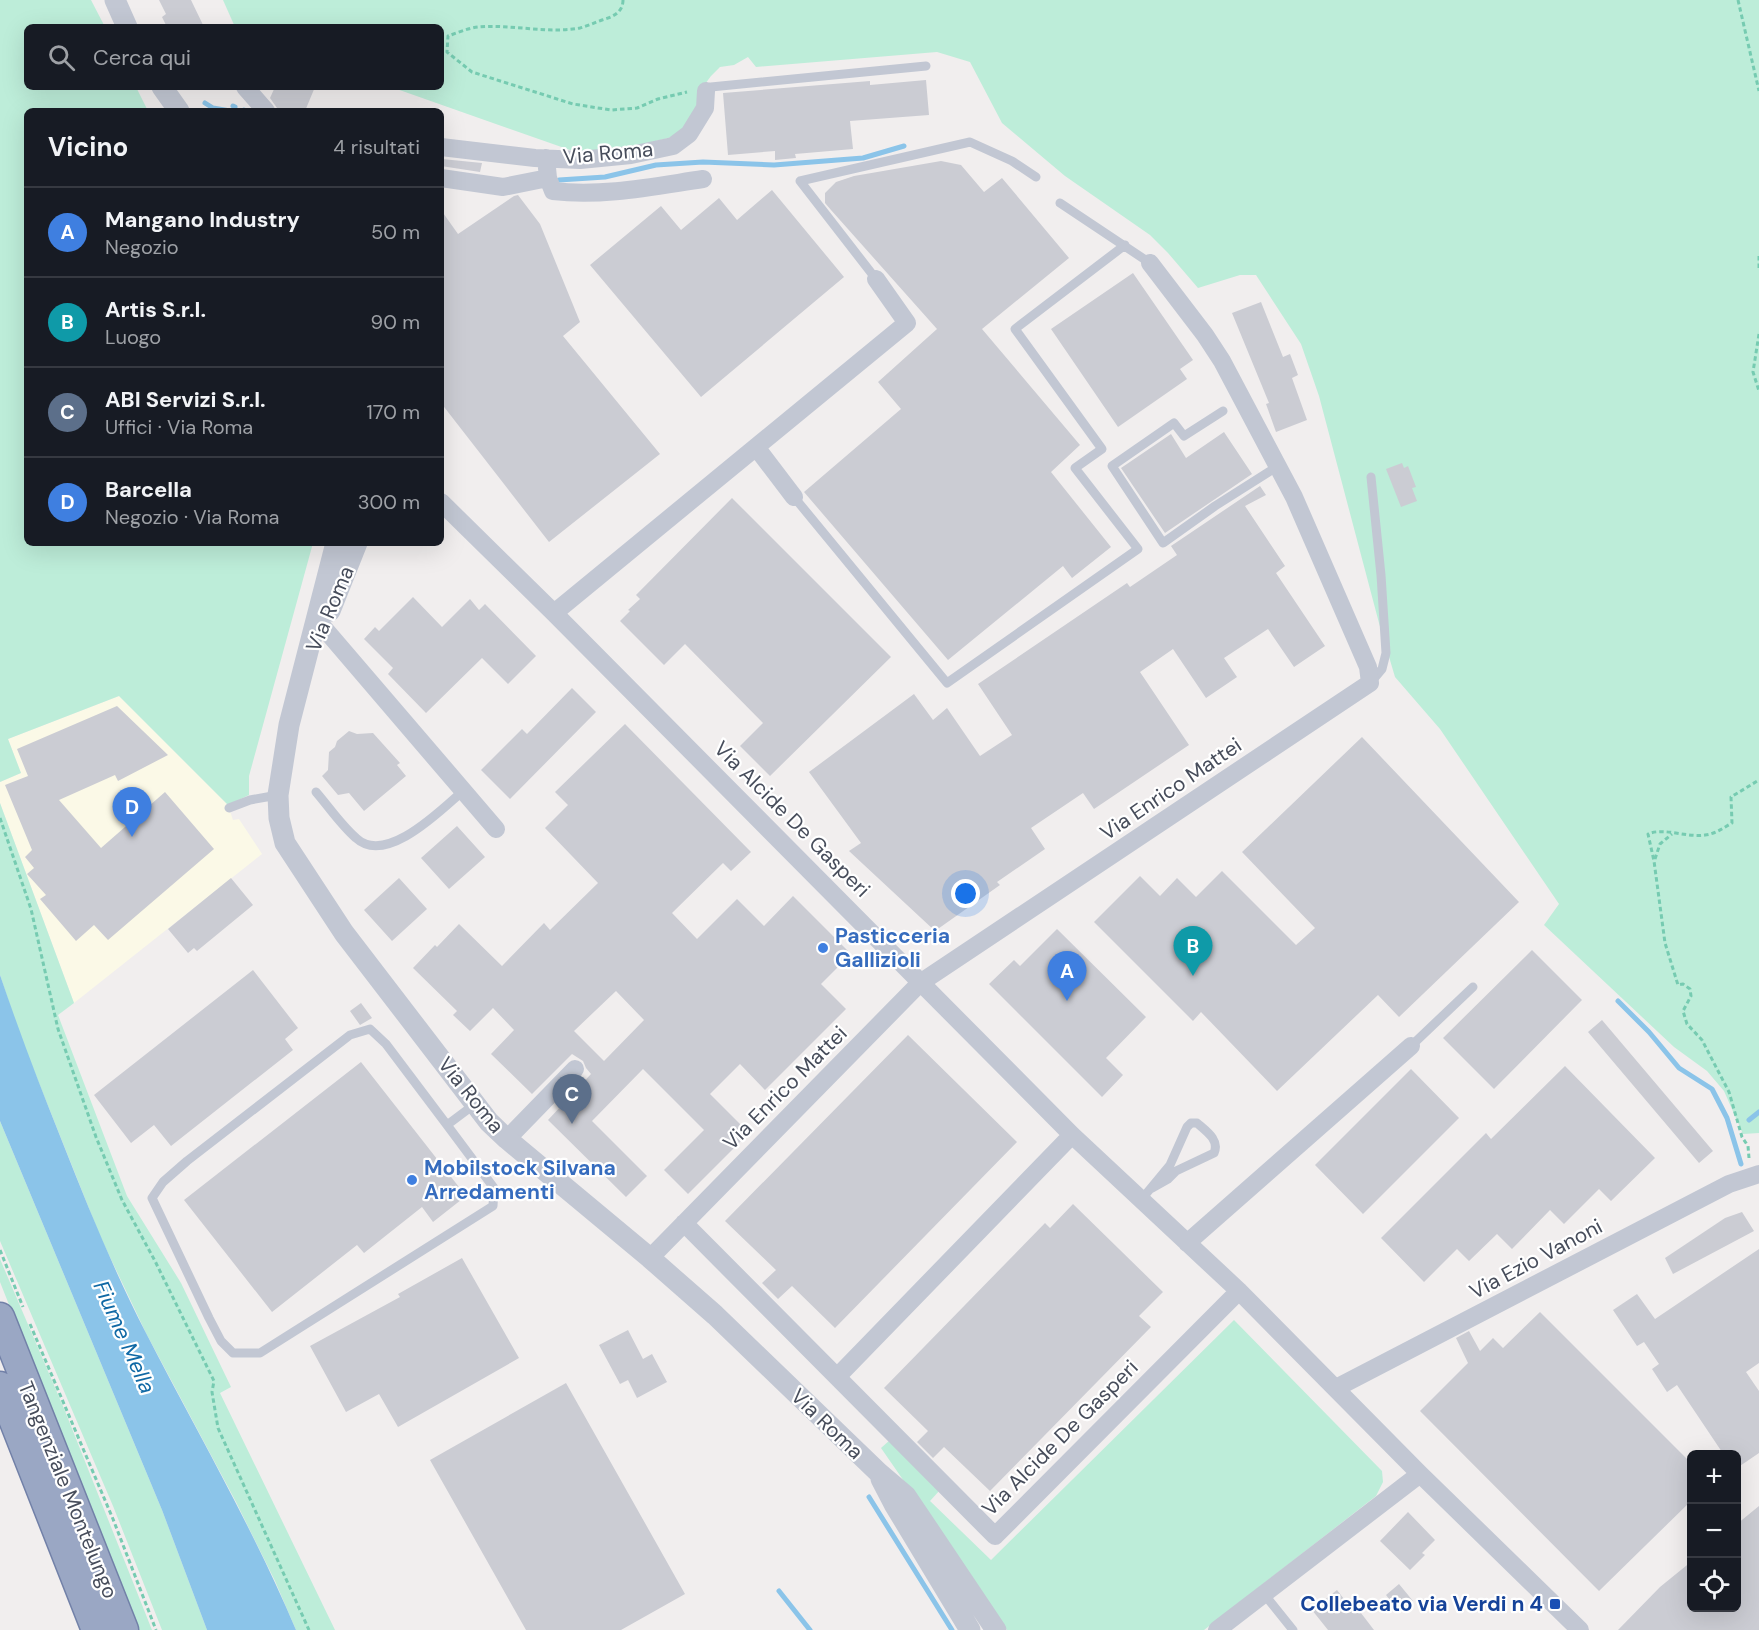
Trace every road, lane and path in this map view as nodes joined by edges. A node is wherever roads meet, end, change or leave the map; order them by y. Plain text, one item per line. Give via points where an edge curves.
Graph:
1 (115, 0) edge
2 (622, 0) edge
3 (1738, 0) edge
4 (126, 24) edge
5 (926, 66) dead end
6 (164, 90) edge
7 (248, 90) edge
8 (698, 91) junction
9 (1759, 91) edge
10 (178, 108) edge
11 (263, 108) edge
12 (444, 147) edge
13 (546, 158) junction
14 (1036, 177) dead end
15 (444, 178) edge
16 (548, 178) junction
17 (703, 178) dead end
18 (1060, 203) dead end
19 (1125, 245) junction
20 (1759, 256) edge
21 (1150, 263) joint
22 (1759, 269) edge
23 (876, 279) joint
24 (1759, 334) edge
25 (1759, 391) edge
26 (1223, 411) dead end
27 (756, 447) junction
28 (1278, 466) junction
29 (1371, 477) dead end
30 (794, 497) joint
31 (444, 505) edge
32 (335, 546) edge
33 (356, 546) edge
34 (554, 613) junction
35 (323, 627) junction
36 (302, 675) junction
37 (1370, 683) junction
38 (1759, 780) edge
39 (463, 791) junction
40 (316, 792) dead end
41 (278, 795) junction
42 (229, 808) dead end
43 (0, 818) edge
44 (496, 829) dead end
45 (1674, 833) junction
46 (1654, 861) junction
47 (920, 983) junction
48 (1473, 987) dead end
49 (1411, 1046) joint
50 (575, 1069) dead end
51 (475, 1104) junction
52 (447, 1125) junction
53 (1072, 1135) junction
54 (507, 1139) junction
55 (1757, 1178) edge
56 (1147, 1194) junction
57 (684, 1223) junction
58 (1187, 1242) junction
59 (0, 1250) edge
60 (650, 1258) junction
61 (1239, 1291) junction
62 (12, 1314) edge
63 (29, 1322) dead end
64 (837, 1377) junction
65 (0, 1386) edge
66 (1336, 1388) junction
67 (879, 1473) junction
68 (1420, 1474) junction
69 (1264, 1594) junction
70 (96, 1630) edge
71 (124, 1630) edge
72 (156, 1630) edge
73 (309, 1630) edge
74 (970, 1630) edge
75 (996, 1630) edge
76 (1217, 1630) edge
77 (1293, 1630) edge
78 (1580, 1630) edge

1 - 4 street
2 - 8 path via 615,16 579,28 485,27 462,31 448,36 447,52 472,72 573,104 611,110 637,108 658,99
3 - 9 path
5 - 8 lane
6 - 10 street
7 - 11 street
8 - 13 street, Via Roma via 705,108 701,118 673,146 580,160
12 - 13 street, Via Roma
13 - 16 street, Via Roma
14 - 23 lane via 1012,160 970,142 800,181
15 - 16 street, Via Roma via 502,187
16 - 17 street, Via Roma via 553,191 571,193 638,189
18 - 19 lane
19 - 21 lane
19 - 30 lane via 1015,328 1102,449 1075,468 1138,549 947,683
20 - 22 path
21 - 28 street via 1222,361
23 - 27 street via 907,323
24 - 25 path via 1753,372
26 - 28 lane via 1184,436 1174,423 1112,466 1163,543
27 - 30 street
27 - 34 street
28 - 37 street via 1364,658
29 - 37 lane via 1386,653 1382,669
31 - 34 street, Via Alcide De Gasperi
32 - 36 street, Via Roma
33 - 35 street, Via Roma
34 - 47 street, Via Alcide De Gasperi
35 - 36 street, Via Roma
35 - 39 street
36 - 41 street, Via Roma
37 - 47 street, Via Enrico Mattei
38 - 45 path via 1731,797 1732,823 1703,836
39 - 40 lane via 427,824 387,844 370,846 357,839
39 - 44 street
41 - 42 lane
41 - 51 street, Via Roma via 285,843 344,933
43 - 73 path via 31,909 58,1029 96,1137 122,1200 214,1381 218,1428
45 - 46 path via 1660,844
45 - 46 path via 1648,834
46 - 55 path via 1665,943 1678,985 1690,989 1691,996 1683,1011 1687,1024 1702,1040 1729,1092
47 - 53 street, Via Alcide De Gasperi
47 - 57 street, Via Enrico Mattei
48 - 49 lane
49 - 58 street
50 - 54 street
51 - 52 lane
51 - 54 street, Via Roma
52 - 52 lane via 494,1188 493,1206 260,1353 233,1353 221,1341 152,1198 163,1182 350,1035 370,1029 386,1044
53 - 56 street, Via Alcide De Gasperi
53 - 64 street
54 - 60 street, Via Roma
55 - 66 street, Via Ezio Vanoni via 1730,1184
56 - 56 lane via 1176,1171 1214,1153 1216,1142 1197,1123 1187,1127 1170,1165
56 - 58 street, Via Alcide De Gasperi
57 - 60 street, Via Enrico Mattei
57 - 64 street, Via Alcide De Gasperi
58 - 61 street, Via Alcide De Gasperi
59 - 62 path
60 - 67 street, Via Roma
61 - 64 street, Via Alcide De Gasperi via 994,1536
61 - 66 street, Via Alcide De Gasperi
62 - 71 highway, Tangenziale Montelungo
63 - 72 path
65 - 70 highway, Tangenziale Montelungo
66 - 68 street, Via Alcide De Gasperi
67 - 74 street, Via Roma
67 - 75 street, Via Roma via 906,1496
68 - 69 street
68 - 78 street, Via Alcide De Gasperi
69 - 76 street
69 - 77 lane

